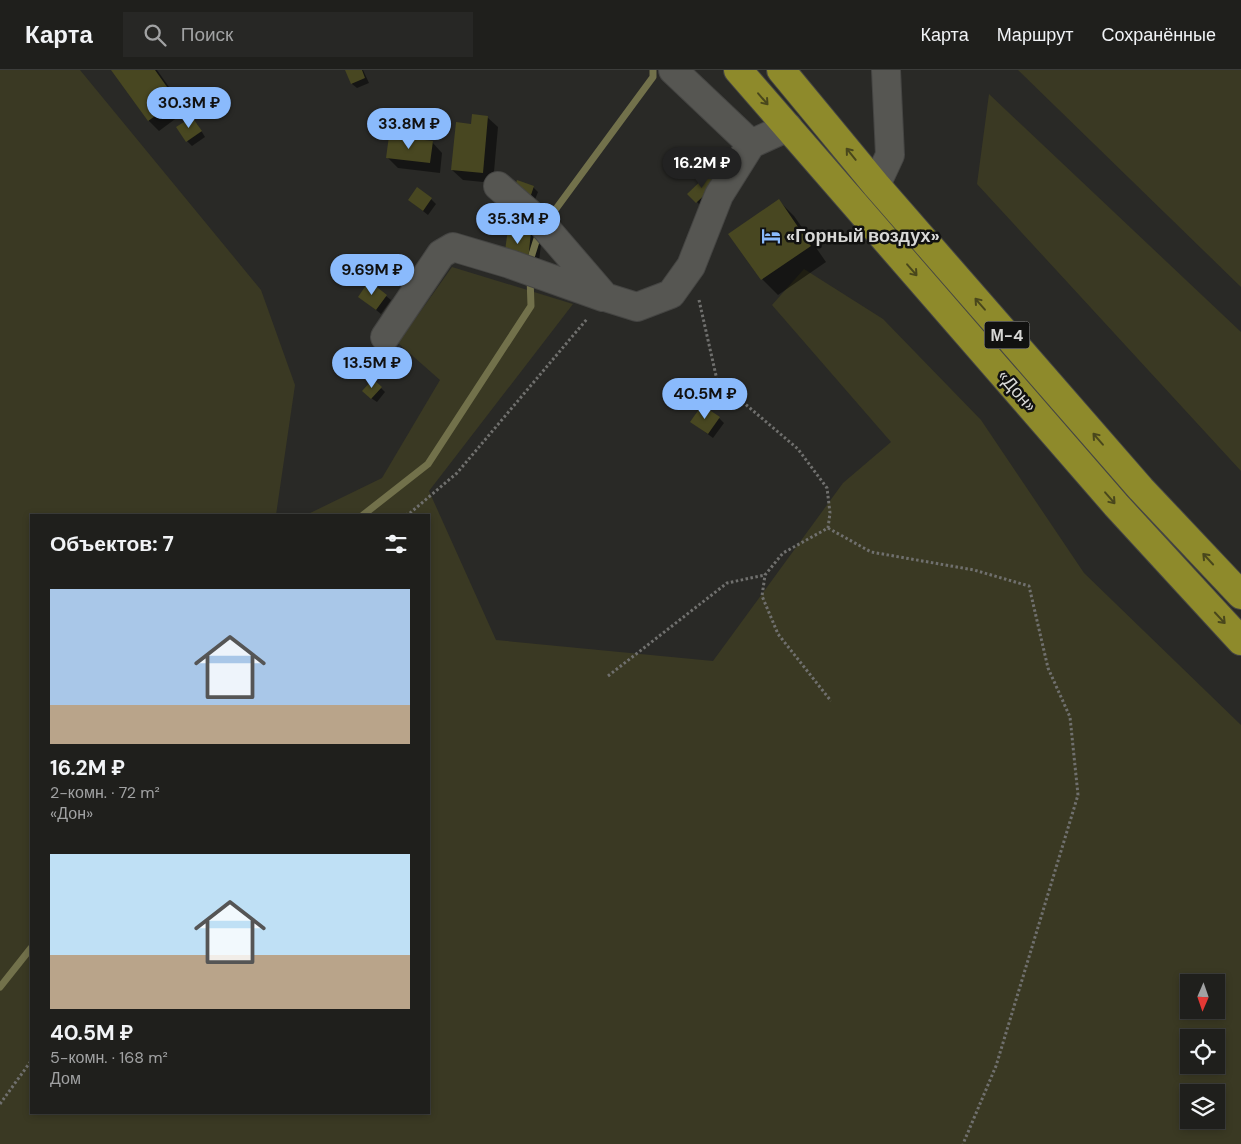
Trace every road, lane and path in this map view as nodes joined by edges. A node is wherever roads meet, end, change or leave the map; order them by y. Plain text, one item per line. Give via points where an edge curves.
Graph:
1 (673, 70) edge
2 (738, 70) edge
3 (780, 70) edge
4 (886, 70) edge
5 (788, 127) junction
6 (751, 144) junction
7 (876, 185) junction
8 (498, 186) dead end
9 (691, 266) junction
10 (605, 297) junction
11 (385, 337) dead end
12 (408, 514) edge
13 (828, 528) junction
14 (765, 575) junction
15 (1241, 595) edge
16 (1241, 641) edge
17 (608, 676) dead end
18 (831, 701) dead end
19 (30, 1062) edge
20 (0, 1104) edge
21 (963, 1144) edge

1 - 6 street
2 -> 5 highway, «Дон» / М-4
7 -> 3 highway, «Дон» / М-4
4 - 7 street via 890,156
5 - 6 street
5 -> 16 highway, «Дон» / М-4 via 1116,505
6 - 9 street via 719,195
15 -> 7 highway, «Дон» / М-4 via 1141,489
8 - 10 street via 543,225
9 - 10 street via 671,294 637,307
9 - 13 path via 717,380 804,456 827,488
10 - 11 street via 453,247 440,254
10 - 12 path via 457,473
13 - 14 path via 783,553
13 - 21 path via 871,552 974,570 1029,586 1048,668 1070,717 1078,795 996,1066
14 - 17 path via 727,583
14 - 18 path via 762,596 778,634
19 - 20 path

